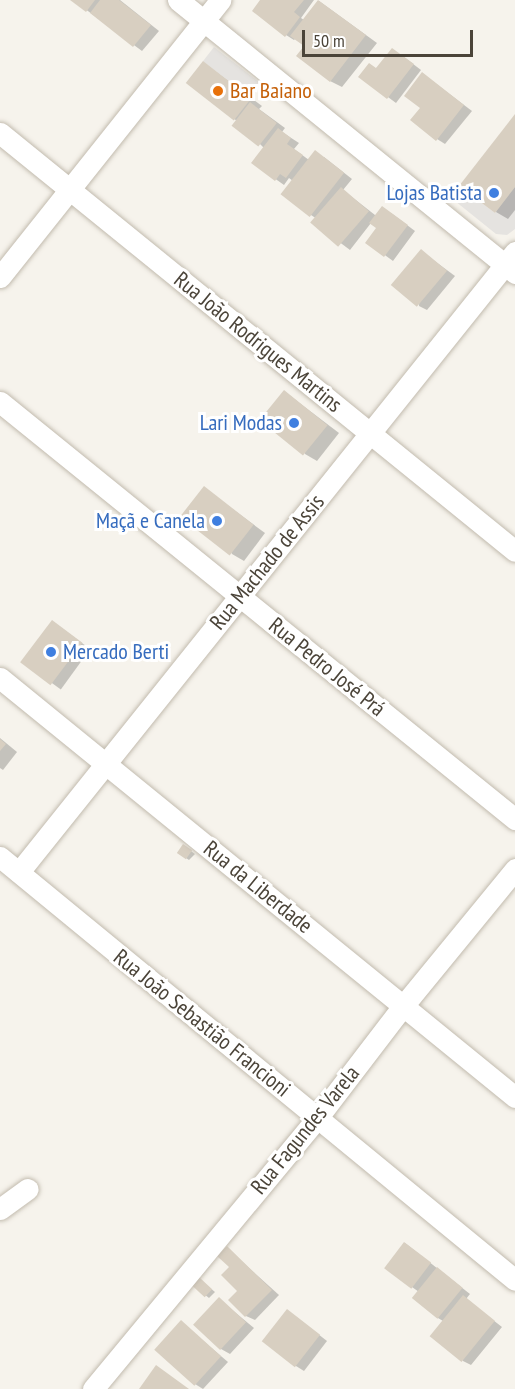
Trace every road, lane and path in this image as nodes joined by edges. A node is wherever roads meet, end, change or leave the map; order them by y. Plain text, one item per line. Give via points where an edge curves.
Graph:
1 (178, 0) edge
2 (219, 0) edge
3 (203, 21) junction
4 (0, 134) edge
5 (69, 190) junction
6 (511, 264) edge
7 (0, 277) edge
8 (0, 402) edge
9 (370, 433) junction
10 (515, 551) edge
11 (240, 596) junction
12 (0, 678) edge
13 (106, 764) junction
14 (515, 819) edge
15 (0, 857) edge
16 (515, 869) edge
17 (19, 872) junction
18 (403, 1006) junction
19 (515, 1097) edge
20 (318, 1118) junction
21 (28, 1189) dead end
22 (0, 1209) edge
23 (515, 1280) edge
24 (93, 1389) edge

1 - 3 street
2 - 3 street
3 - 5 street
3 - 6 street
4 - 5 street, Rua João Rodrigues Martins
5 - 7 street
5 - 9 street, Rua João Rodrigues Martins
6 - 9 street, Rua Machado de Assis
8 - 11 street, Rua Pedro José Prá
9 - 10 street, Rua João Rodrigues Martins
9 - 11 street, Rua Machado de Assis
11 - 13 street, Rua Machado de Assis
11 - 14 street, Rua Pedro José Prá
12 - 13 street, Rua da Liberdade
13 - 17 street, Rua Machado de Assis
13 - 18 street, Rua da Liberdade
15 - 17 street, Rua João Sebastião Francioni
16 - 18 street, Rua Fagundes Varela
17 - 20 street, Rua João Sebastião Francioni
18 - 19 street, Rua da Liberdade
18 - 20 street, Rua Fagundes Varela
20 - 23 street, Rua João Sebastião Francioni
20 - 24 street, Rua Fagundes Varela
21 - 22 street

